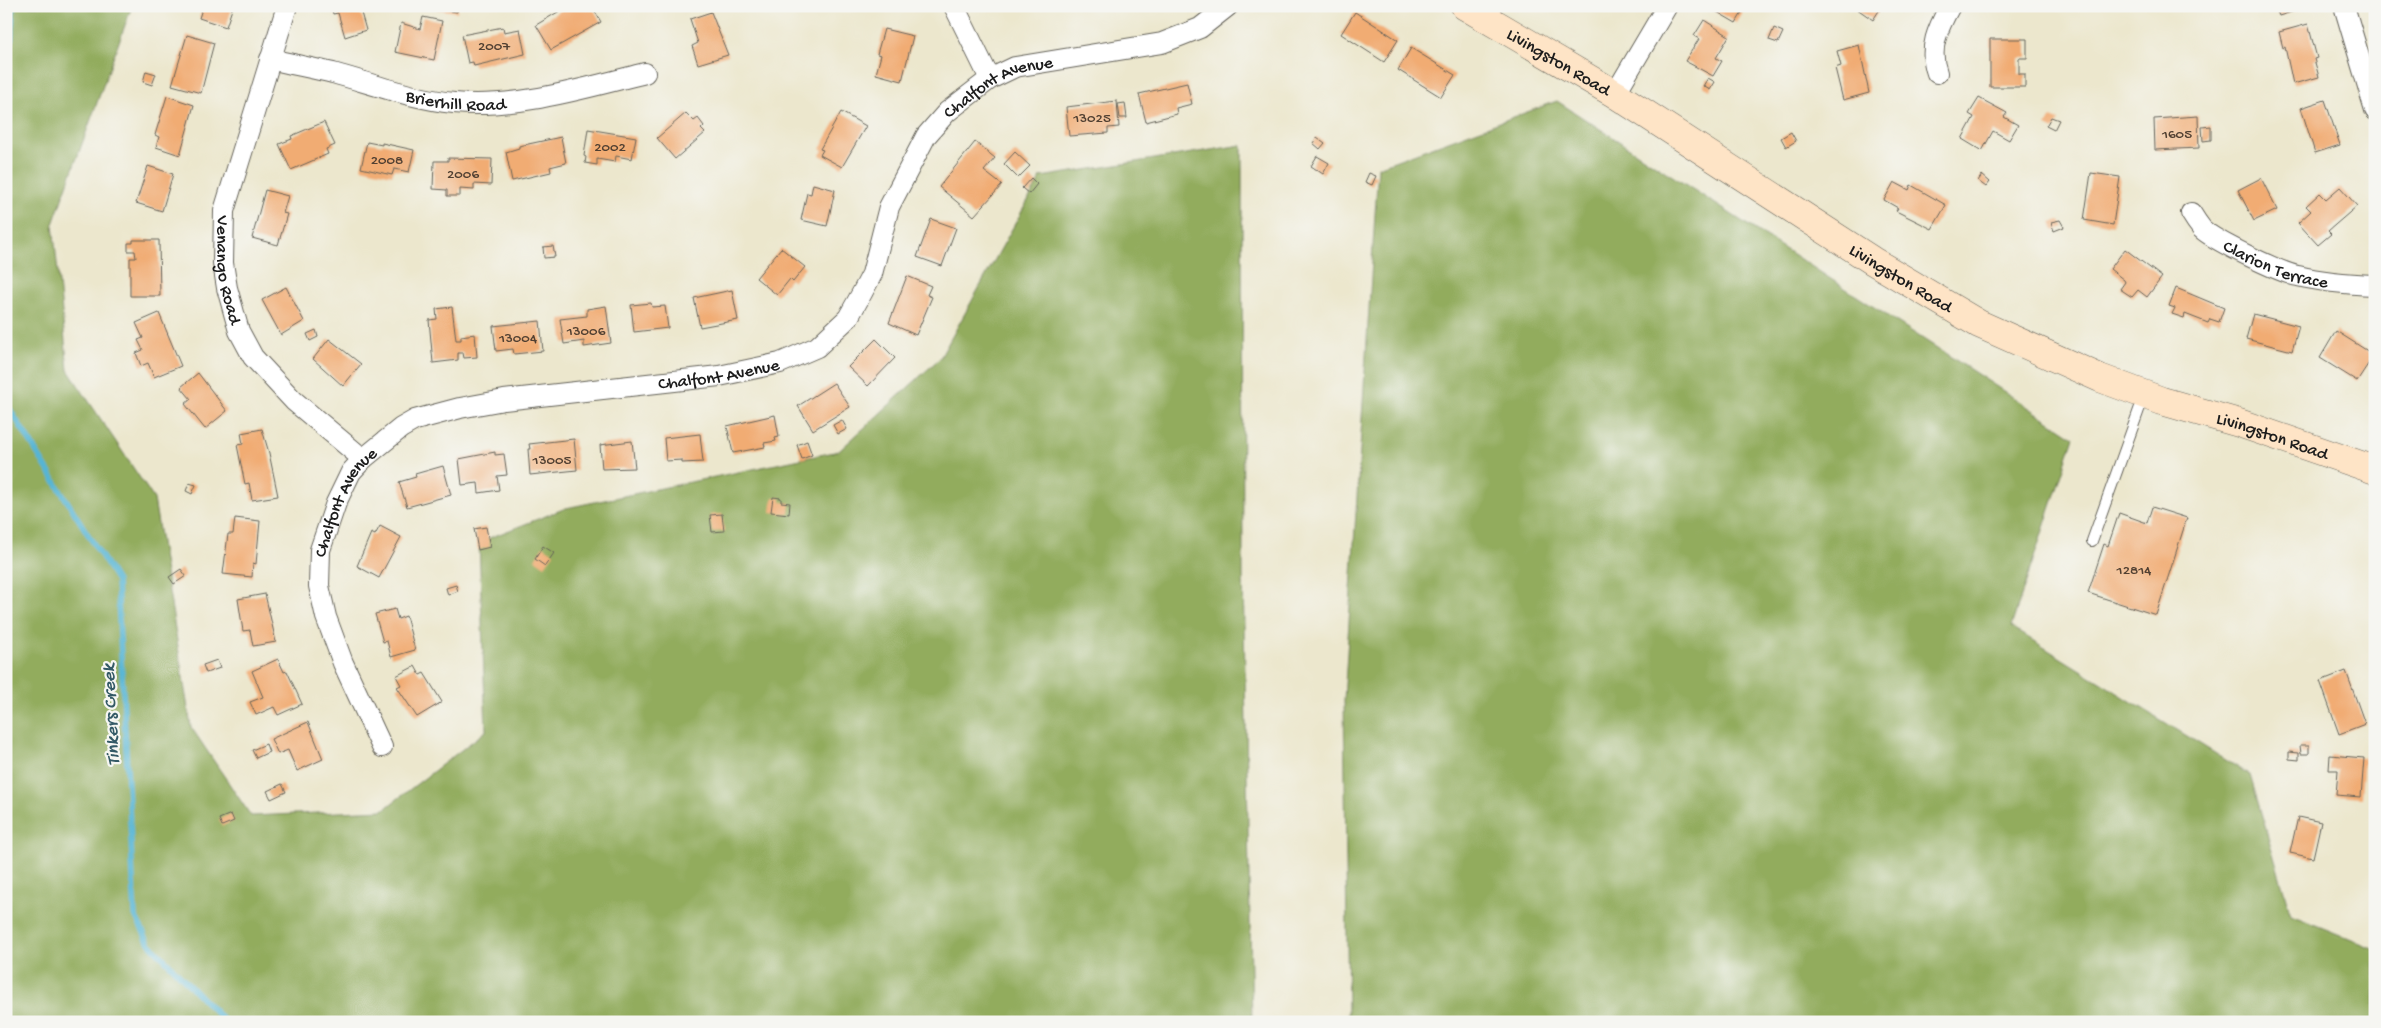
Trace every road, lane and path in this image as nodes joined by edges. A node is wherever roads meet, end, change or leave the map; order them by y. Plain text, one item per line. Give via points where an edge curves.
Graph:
1 (287, 6) edge
2 (954, 6) edge
3 (1228, 6) edge
4 (1465, 6) edge
5 (1667, 6) edge
6 (1950, 6) edge
7 (2344, 6) edge
8 (270, 59) junction
9 (1937, 73) dead end
10 (645, 74) dead end
11 (990, 79) junction
12 (1615, 94) junction
13 (2375, 110) edge
14 (2190, 213) dead end
15 (2375, 285) edge
16 (2144, 394) junction
17 (363, 460) junction
18 (2375, 470) edge
19 (2092, 541) dead end
20 (382, 747) dead end

1 - 8 street, Venango Road
2 - 11 street
3 - 11 street, Chalfont Avenue via 1200,28 1162,43 1015,67
4 - 12 main road, Livingston Road
5 - 12 street
6 - 9 street via 1933,42 1933,62
7 - 13 street
8 - 10 street, Brierhill Road via 404,94 455,103 507,102 566,93
8 - 17 street, Venango Road via 224,210 223,264 227,288 239,331 253,357 294,401
11 - 17 street, Chalfont Avenue via 947,112 926,136 889,208 872,274 848,318 817,347 780,363 720,376 504,400 460,408 415,420
12 - 16 main road, Livingston Road via 1873,260 1979,324
14 - 15 street, Clarion Terrace via 2202,229 2213,236 2296,276
16 - 18 main road, Livingston Road
16 - 19 lane
17 - 20 street, Chalfont Avenue via 351,472 336,503 320,550 319,586 343,664

